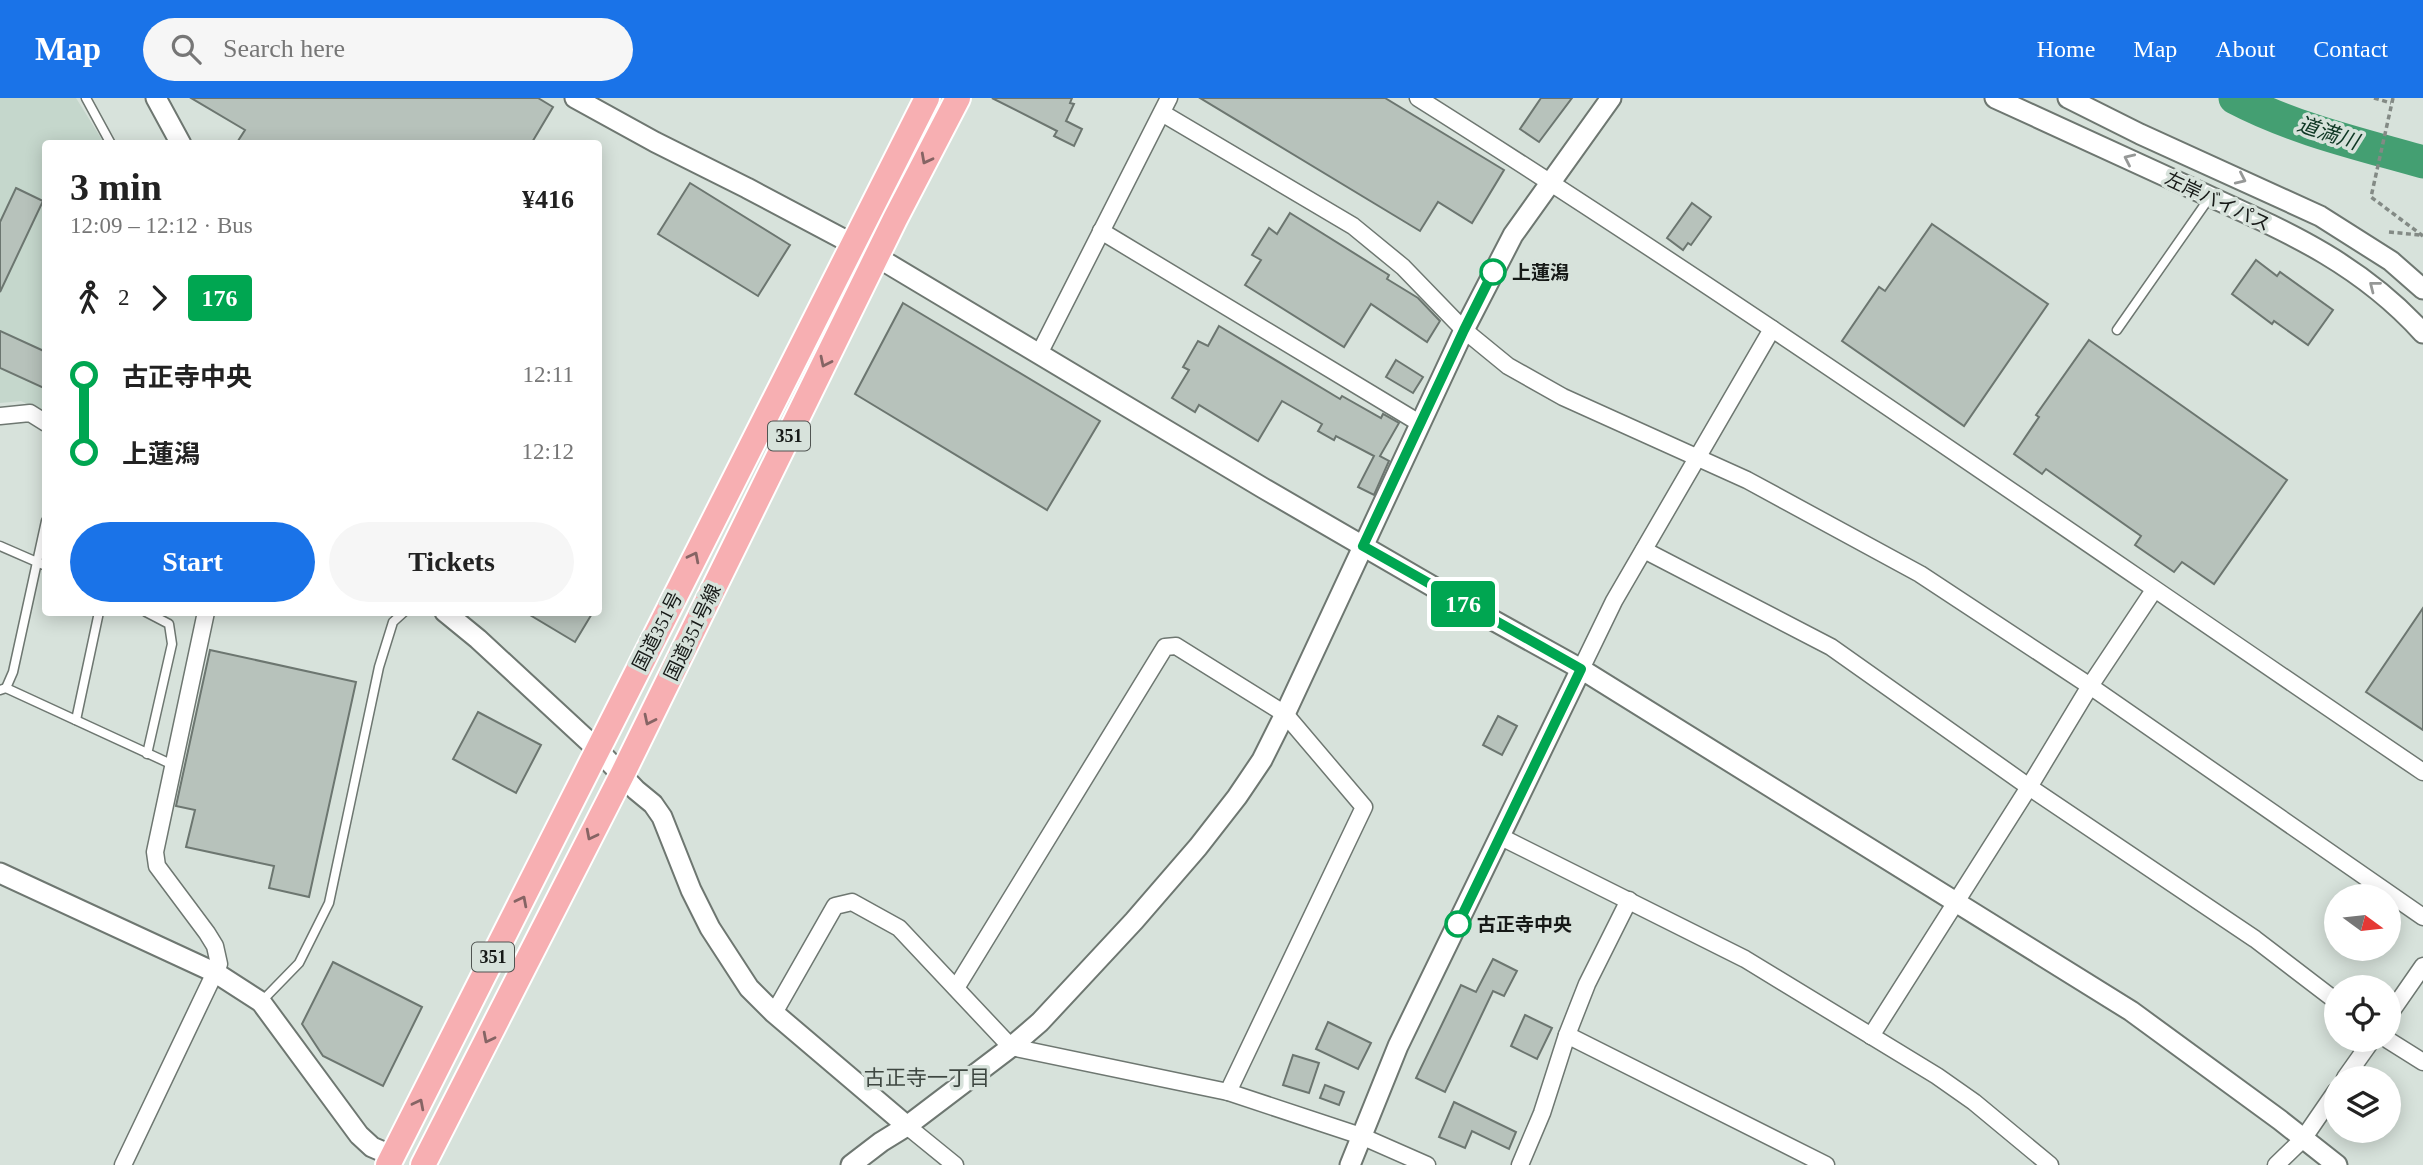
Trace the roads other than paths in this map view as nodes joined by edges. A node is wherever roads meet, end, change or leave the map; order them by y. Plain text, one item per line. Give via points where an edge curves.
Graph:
1 (86, 98) edge
2 (156, 98) edge
3 (575, 98) edge
4 (927, 98) edge
5 (958, 98) edge
6 (1169, 98) edge
7 (1418, 98) edge
8 (1611, 98) edge
9 (1995, 98) edge
10 (2068, 98) edge
11 (1162, 113) junction
12 (2140, 134) junction
13 (109, 140) edge
14 (179, 140) edge
15 (1550, 181) junction
16 (2210, 197) junction
17 (1101, 231) junction
18 (852, 243) junction
19 (877, 257) junction
20 (2423, 289) edge
21 (1772, 329) junction
22 (1464, 330) junction
23 (2117, 330) dead end
24 (2423, 333) edge
25 (1039, 354) junction
26 (0, 416) edge
27 (42, 420) edge
28 (1421, 424) junction
29 (1696, 457) junction
30 (0, 546) edge
31 (1363, 546) junction
32 (1644, 550) junction
33 (41, 564) edge
34 (2154, 590) junction
35 (98, 616) edge
36 (154, 616) edge
37 (205, 616) edge
38 (400, 616) edge
39 (450, 616) edge
40 (1581, 669) junction
41 (2090, 686) junction
42 (3, 689) edge
43 (1285, 714) junction
44 (76, 720) junction
45 (598, 750) junction
46 (147, 754) junction
47 (173, 765) junction
48 (2423, 772) edge
49 (622, 775) junction
50 (2029, 787) junction
51 (1501, 837) junction
52 (0, 873) edge
53 (1629, 900) junction
54 (1956, 901) junction
55 (2423, 916) edge
56 (2423, 965) edge
57 (216, 973) junction
58 (956, 989) junction
59 (2324, 992) edge
60 (2401, 997) edge
61 (261, 1002) junction
62 (774, 1013) junction
63 (1567, 1035) junction
64 (1871, 1036) junction
65 (1011, 1047) junction
66 (2401, 1048) edge
67 (2423, 1062) edge
68 (1228, 1092) junction
69 (2324, 1108) edge
70 (907, 1126) junction
71 (1361, 1136) junction
72 (2303, 1139) junction
73 (391, 1161) edge
74 (123, 1165) edge
75 (424, 1165) edge
76 (851, 1165) edge
77 (955, 1165) edge
78 (1350, 1165) edge
79 (1427, 1165) edge
80 (1520, 1165) edge
81 (1826, 1165) edge
82 (2050, 1165) edge
83 (2276, 1165) edge
84 (2337, 1165) edge

1 - 13 lane
2 - 14 street
3 - 18 street
4 - 18 highway, 国道351号 / 351
5 -> 19 highway, 国道351号線 / 351
6 - 11 street
7 - 15 street
8 - 15 street
16 -> 9 street, 左岸バイパス
10 - 12 street, 左岸バイパス
11 - 17 street
11 - 22 street via 1353,226 1404,267
12 - 16 street via 2163,156 2211,180
12 -> 20 street, 左岸バイパス via 2320,216 2392,261
15 - 21 street
15 - 22 street via 1513,235
16 - 23 lane
24 -> 16 street, 左岸バイパス via 2399,306 2337,260
17 - 25 street
17 - 28 street
18 - 19 street
45 -> 18 highway, 国道351号 / 351
19 - 25 street
19 -> 49 highway, 国道351号線 / 351
21 - 29 street
21 - 34 street
22 - 28 street
22 - 29 street via 1507,366 1563,397
25 - 31 street
26 - 27 street via 30,413
28 - 31 street
29 - 32 street
29 - 41 street via 1920,574
30 - 33 lane
31 - 40 street
31 - 43 street
32 - 40 street
32 - 50 street via 1831,647
33 - 42 lane via 13,672
34 - 41 street
34 - 48 street
35 - 44 lane
36 - 46 lane via 169,624 172,644
37 - 47 street
38 - 61 lane via 393,622 379,667 329,902 299,963
39 - 45 street
40 - 51 street
40 - 54 street
41 - 50 street
41 - 55 street
42 - 44 lane
43 - 58 street via 1176,646 1165,647
43 - 65 street via 1262,760 1198,847 1074,986
43 - 68 street via 1364,807
44 - 46 lane
45 - 49 street
73 -> 45 highway, 国道351号 / 351
46 - 47 lane
47 - 57 street via 155,852 158,866 215,946
49 - 62 street via 662,817 710,928 750,988
49 -> 75 highway, 国道351号線 / 351
50 - 54 street
50 - 59 street via 2255,939
51 - 53 street
51 - 71 street via 1398,1046
52 - 57 street
53 - 63 street
53 - 64 street via 1745,959
54 - 64 street
54 - 72 street via 2131,1012
56 - 60 street
57 - 61 street
57 - 74 street
58 - 62 street via 899,928 852,902 835,906
58 - 65 street
61 - 73 street via 359,1135
62 - 70 street
63 - 80 street
63 - 81 street
64 - 82 street via 1974,1102
65 - 68 street
65 - 70 street
66 - 67 street
68 - 71 street
69 - 72 street
70 - 76 street
70 - 77 street
71 - 78 street
71 - 79 street
72 - 83 street
72 - 84 street

